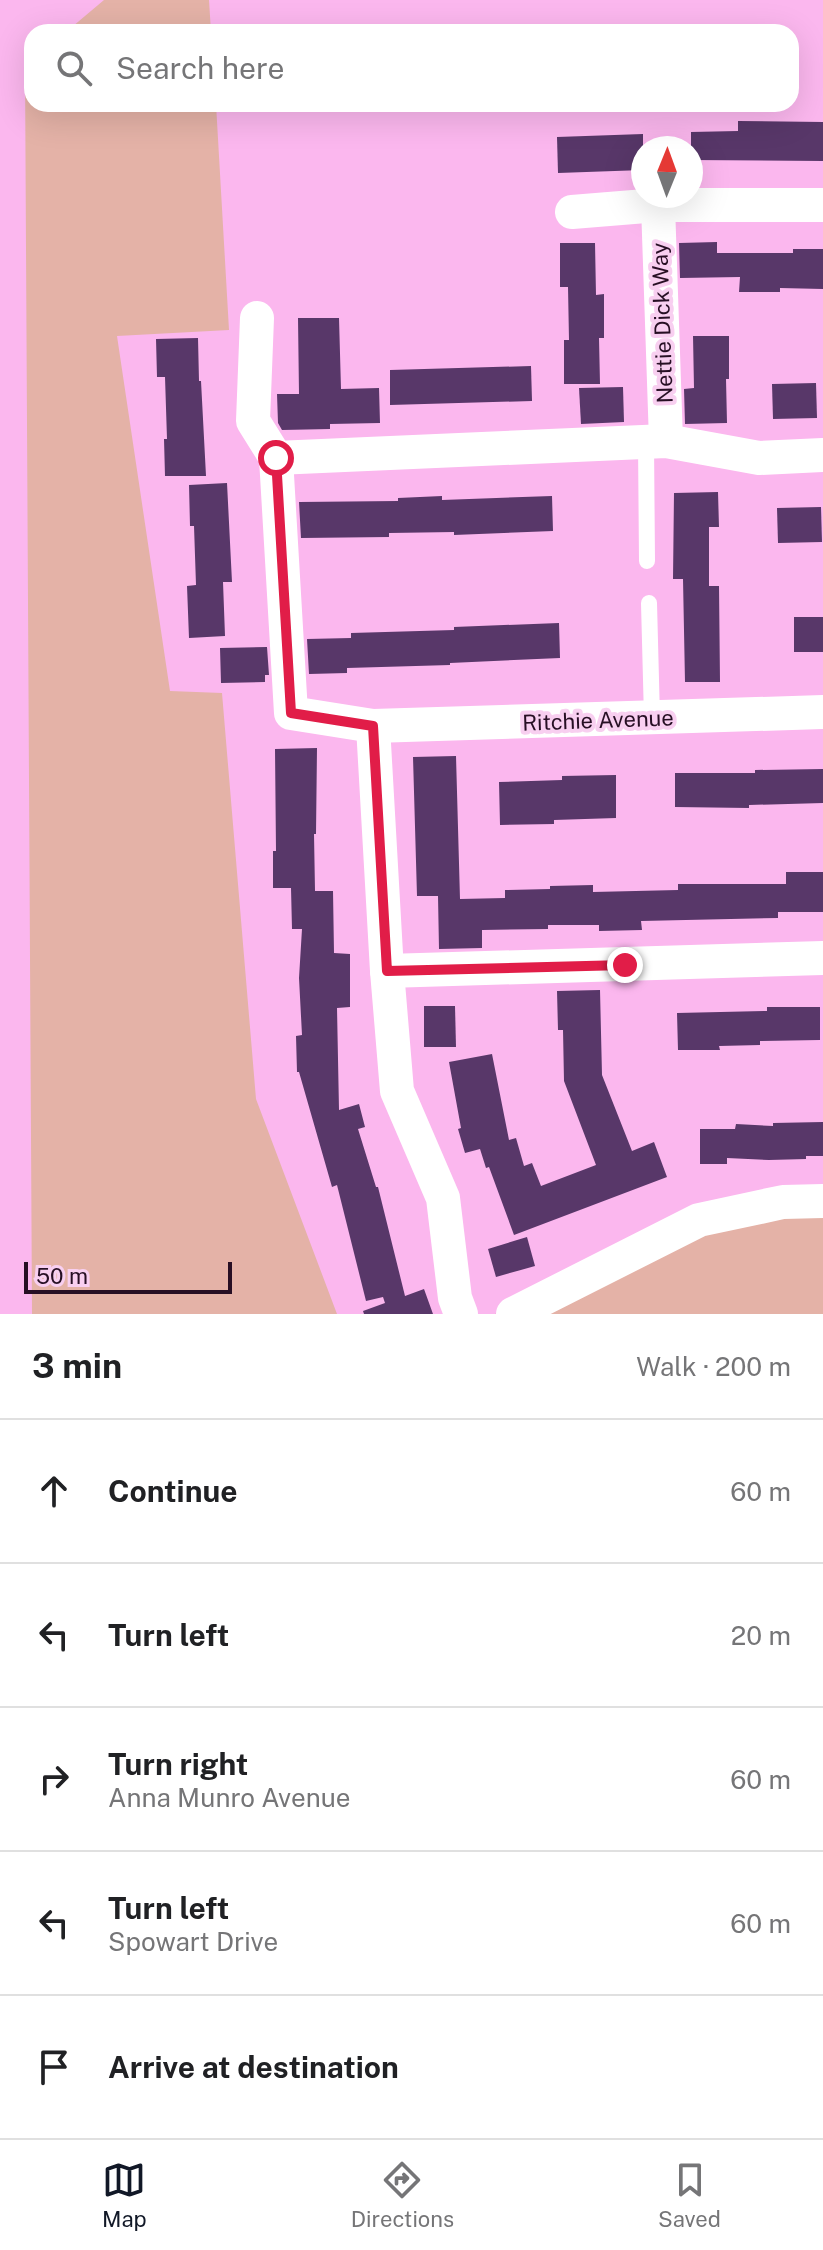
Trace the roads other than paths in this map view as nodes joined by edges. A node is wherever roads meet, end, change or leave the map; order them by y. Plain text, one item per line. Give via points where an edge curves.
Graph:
1 (703, 205) edge
2 (823, 205) edge
3 (631, 207) edge
4 (658, 208) edge
5 (572, 212) dead end
6 (257, 318) dead end
7 (656, 441) junction
8 (823, 455) edge
9 (276, 458) junction
10 (647, 561) dead end
11 (649, 603) dead end
12 (823, 712) edge
13 (652, 718) junction
14 (373, 726) junction
15 (823, 958) edge
16 (387, 971) junction
17 (823, 1201) edge
18 (461, 1314) edge
19 (513, 1314) edge

1 - 2 street
3 - 5 street
4 - 7 street, Nettie Dick Way
6 - 9 street via 253,421
7 - 8 street via 759,458
7 - 9 street
7 - 10 lane
9 - 14 street, Ritchie Avenue via 291,713
11 - 13 lane
12 - 13 street, Ritchie Avenue
13 - 14 street, Ritchie Avenue
14 - 16 street
15 - 16 street
16 - 18 street via 397,1091 443,1198
17 - 19 street via 783,1202 699,1220

